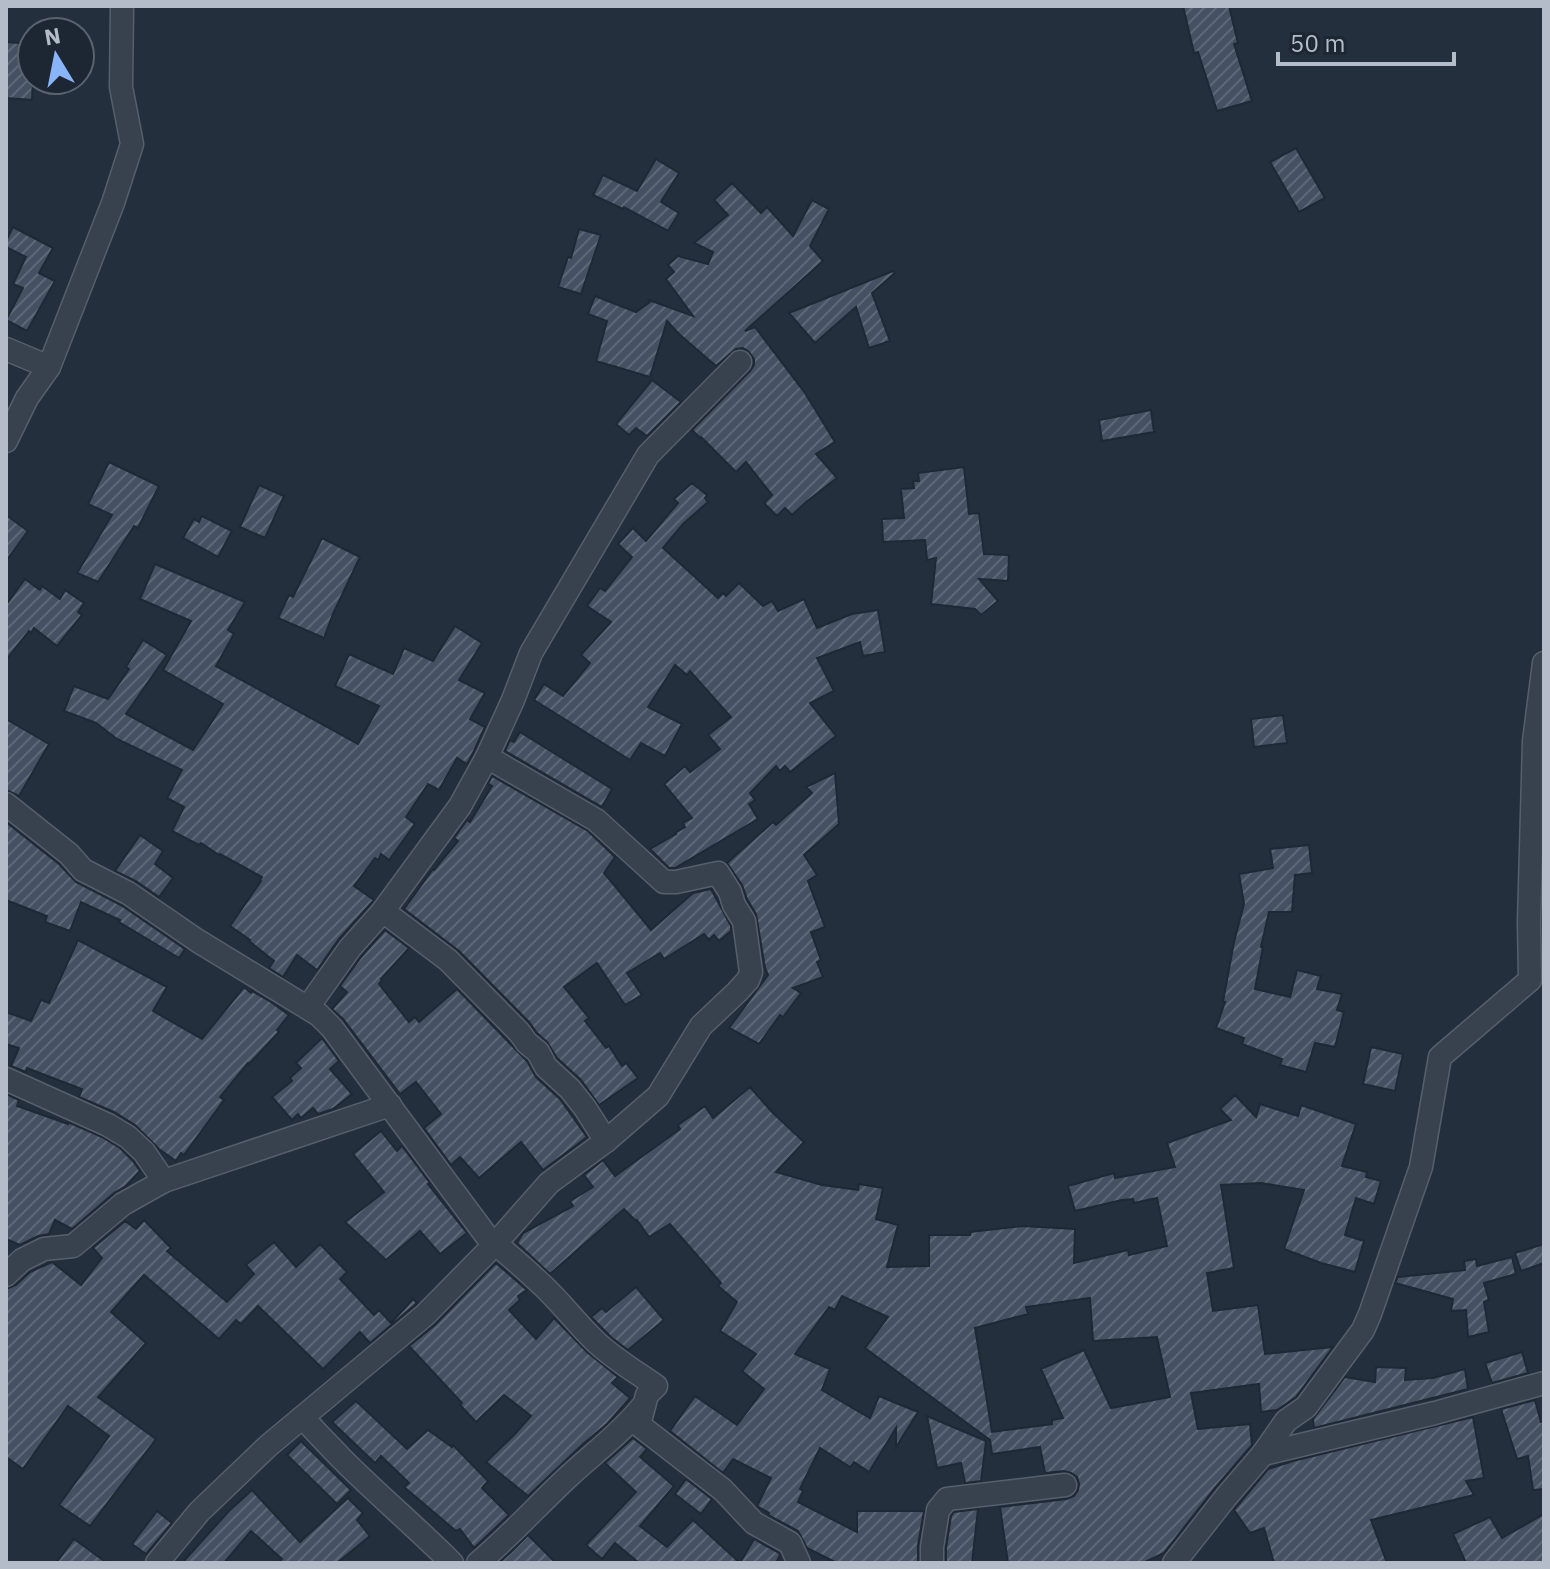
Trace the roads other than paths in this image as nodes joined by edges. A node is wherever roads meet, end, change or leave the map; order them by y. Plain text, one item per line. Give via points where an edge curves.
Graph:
1 (122, 6) edge
2 (6, 349) edge
3 (740, 362) dead end
4 (49, 367) junction
5 (6, 441) edge
6 (1544, 663) edge
7 (487, 757) junction
8 (6, 804) edge
9 (383, 911) junction
10 (308, 1007) junction
11 (6, 1079) edge
12 (390, 1105) junction
13 (606, 1141) junction
14 (164, 1181) junction
15 (496, 1243) junction
16 (6, 1275) edge
17 (1544, 1383) edge
18 (643, 1407) junction
19 (303, 1417) junction
20 (1263, 1454) junction
21 (1065, 1485) dead end
22 (797, 1562) edge
23 (157, 1563) edge
24 (452, 1563) edge
25 (478, 1563) edge
26 (932, 1563) edge
27 (1174, 1563) edge

1 - 4 street via 121,87 132,144
2 - 4 street
3 - 7 street via 648,455 531,653
4 - 5 street
6 - 20 street via 1534,741 1530,980 1440,1057 1421,1167 1363,1330
7 - 9 street via 460,806
7 - 13 street via 596,820 664,882 718,873 744,921 748,980 701,1026 658,1096
8 - 10 street via 83,870
9 - 10 street
9 - 13 street via 448,960 514,1026 570,1089
10 - 12 street via 332,1028
11 - 14 street via 128,1137
12 - 14 street
12 - 15 street
13 - 15 street via 549,1183
14 - 16 street via 123,1204 73,1246 44,1249
15 - 18 street via 599,1345 656,1386
15 - 19 street via 425,1315
17 - 20 street
18 - 22 street via 639,1425 723,1490 754,1523 790,1543
18 - 25 street
19 - 23 street via 199,1512
19 - 24 street
20 - 27 street
21 - 26 street via 947,1499 938,1510

